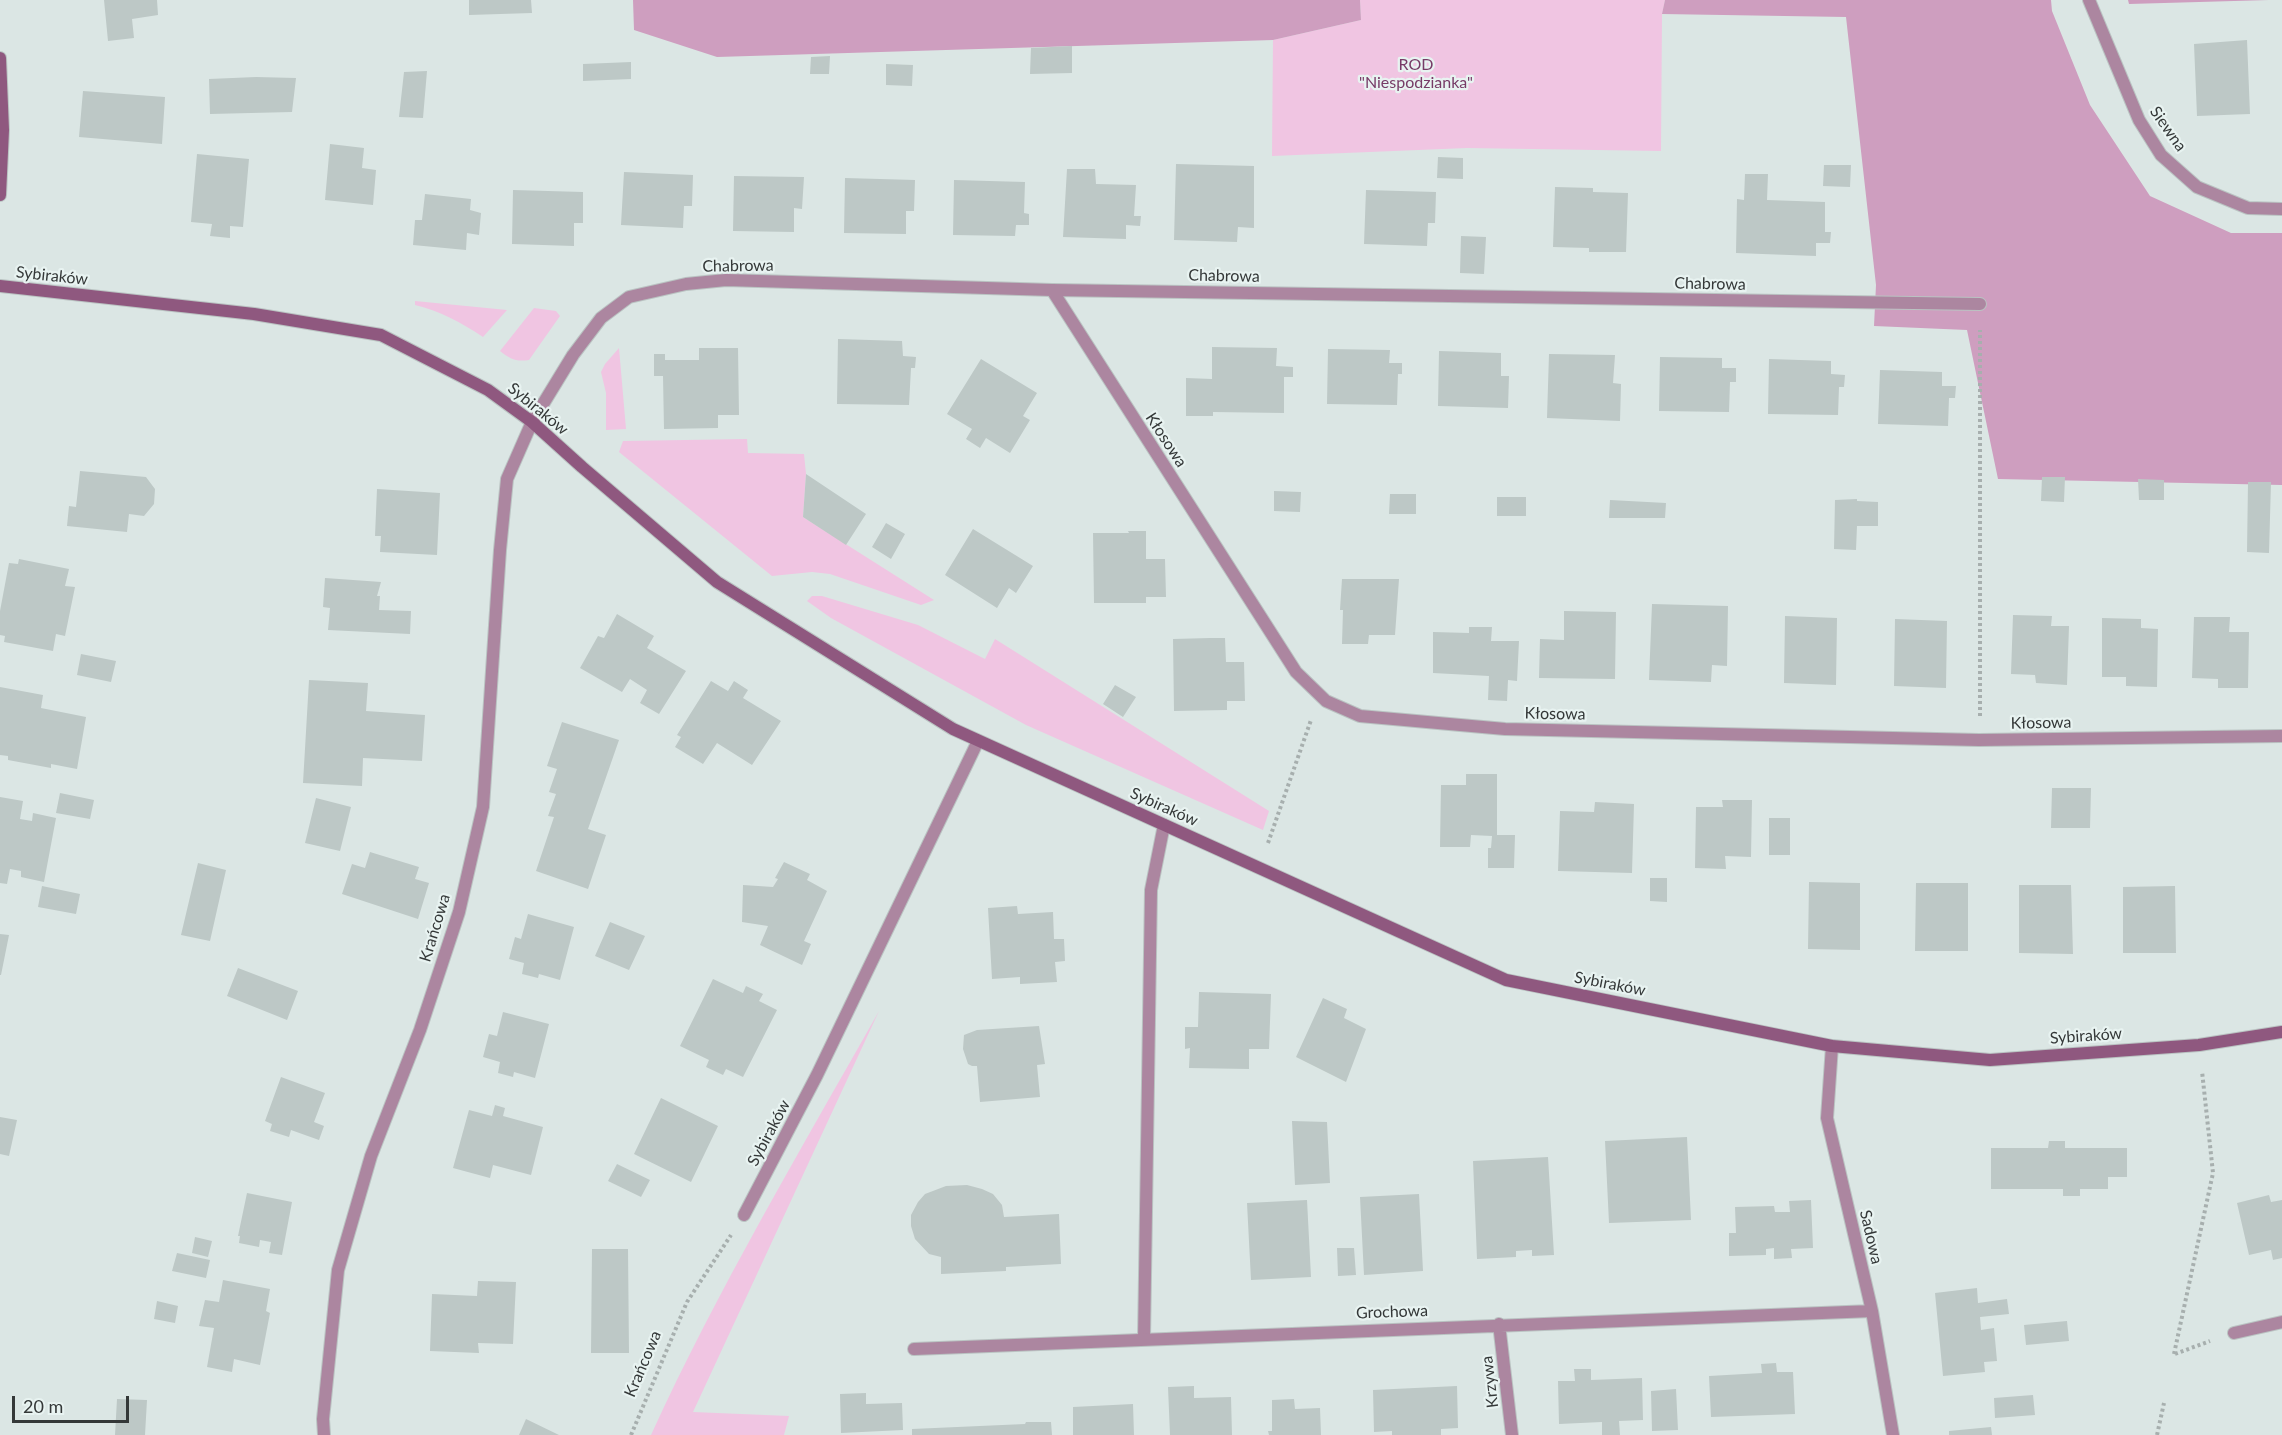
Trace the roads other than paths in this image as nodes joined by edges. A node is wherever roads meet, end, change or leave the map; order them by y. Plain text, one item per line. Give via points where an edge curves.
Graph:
1 (2090, 0) edge
2 (0, 58) edge
3 (0, 195) edge
4 (2282, 209) edge
5 (0, 286) edge
6 (1052, 290) junction
7 (1980, 304) road end
8 (532, 422) junction
9 (2282, 736) edge
10 (978, 741) junction
11 (1164, 825) junction
12 (2282, 1032) edge
13 (1832, 1046) junction
14 (744, 1215) road end
15 (1872, 1311) junction
16 (2282, 1322) edge
17 (1499, 1324) junction
18 (2234, 1333) road end
19 (1144, 1339) junction
20 (914, 1349) dead end
21 (324, 1435) edge
22 (1512, 1435) edge
23 (1893, 1435) edge

1 - 4 street, Siewna via 2139,120 2161,154 2197,187 2248,208
2 - 3 street
5 - 8 street, Sybiraków via 254,314 381,335 488,390
6 - 7 street, Chabrowa
6 - 8 street, Chabrowa via 726,280 629,297 601,318
6 - 9 street, Kłosowa via 1296,672 1326,701 1360,716 1505,729 1979,740
8 - 10 street, Sybiraków via 717,582
8 - 21 street, Krańcowa via 507,479 483,807 459,912 420,1030 371,1156 338,1270
10 - 11 street, Sybiraków
10 - 14 street, Sybiraków via 817,1076
11 - 13 street, Sybiraków via 1506,980
11 - 19 street via 1151,890
12 - 13 street, Sybiraków via 2199,1045 1990,1060
13 - 15 street, Sadowa via 1827,1118
15 - 17 street, Grochowa
15 - 23 street, Sadowa
16 - 18 street
17 - 19 street, Grochowa
17 - 22 street, Krzywa
19 - 20 street, Grochowa

